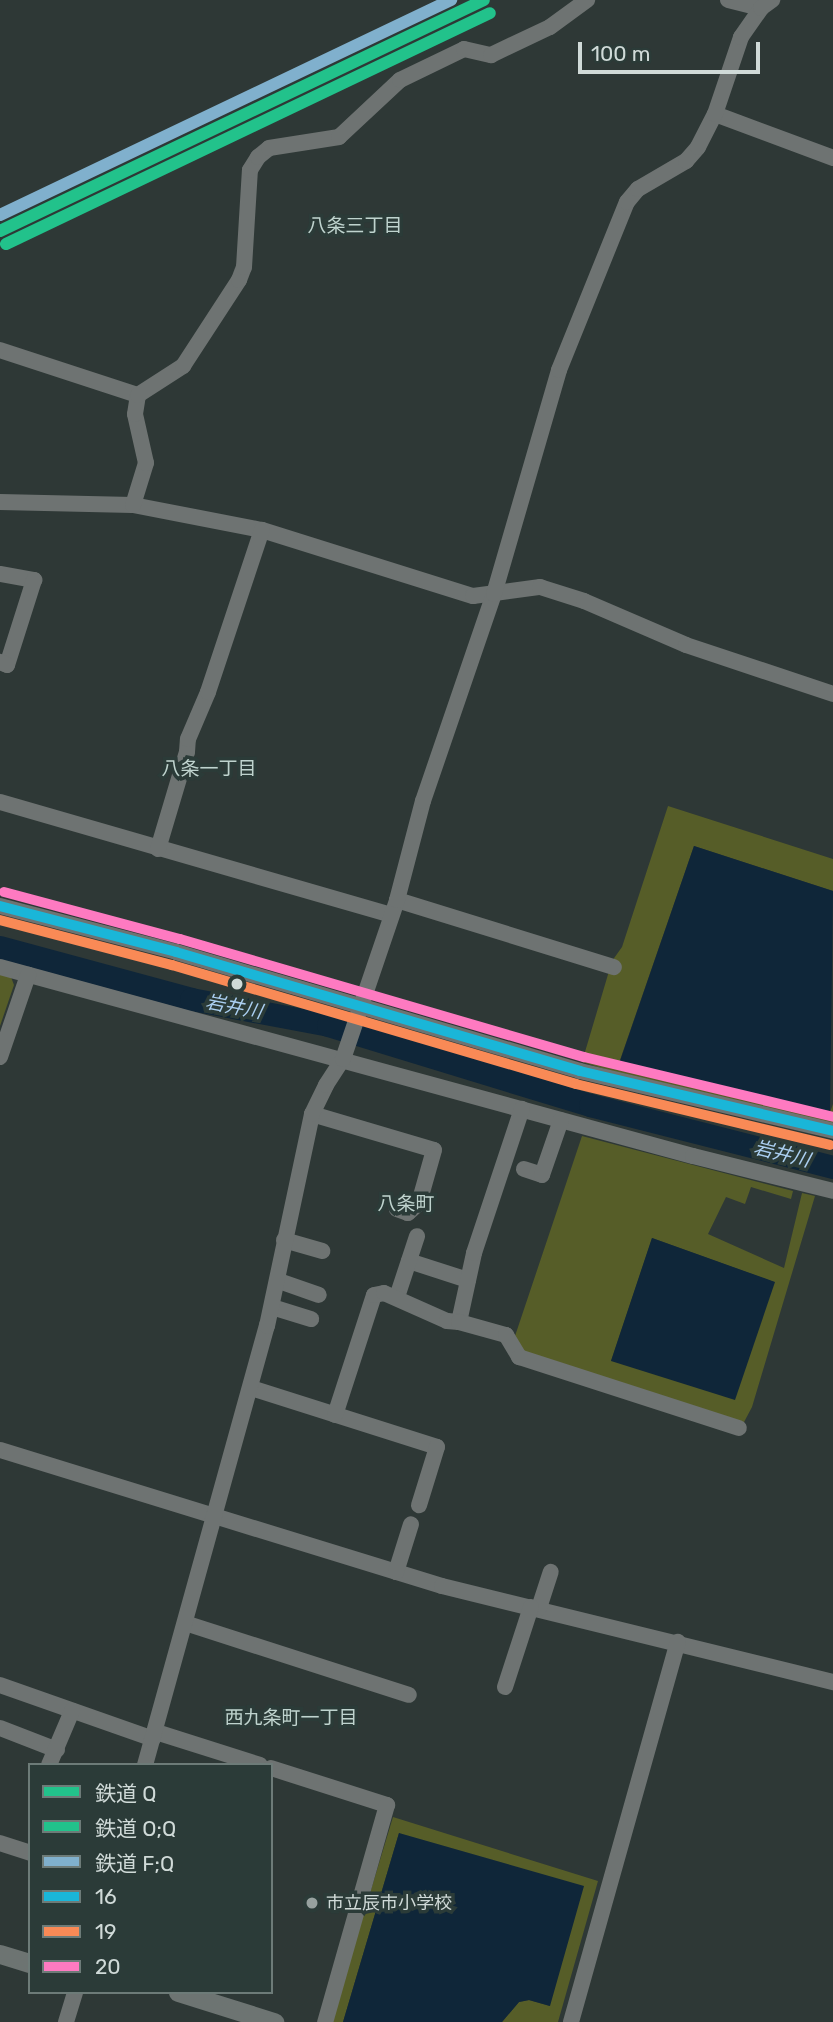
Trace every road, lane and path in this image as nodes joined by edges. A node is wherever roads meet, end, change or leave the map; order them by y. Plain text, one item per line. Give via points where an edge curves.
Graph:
1 (587, 0) edge
2 (728, 0) edge
3 (767, 4) edge
4 (715, 114) junction
5 (833, 158) edge
6 (0, 350) edge
7 (138, 395) junction
8 (0, 502) edge
9 (134, 505) junction
10 (262, 530) junction
11 (0, 574) edge
12 (494, 594) junction
13 (0, 627) edge
14 (17, 632) junction
15 (0, 662) edge
16 (833, 694) edge
17 (0, 802) edge
18 (158, 849) junction
19 (0, 906) edge
20 (394, 908) junction
21 (0, 967) edge
22 (614, 967) dead end
23 (28, 975) junction
24 (359, 1011) junction
25 (344, 1056) junction
26 (0, 1057) edge
27 (522, 1109) junction
28 (313, 1114) junction
29 (561, 1120) junction
30 (833, 1131) edge
31 (524, 1169) dead end
32 (833, 1191) edge
33 (397, 1209) dead end
34 (417, 1236) dead end
35 (284, 1240) junction
36 (322, 1251) dead end
37 (409, 1261) junction
38 (468, 1280) junction
39 (279, 1281) junction
40 (319, 1295) dead end
41 (397, 1297) junction
42 (272, 1307) junction
43 (311, 1319) dead end
44 (459, 1322) junction
45 (251, 1388) junction
46 (335, 1415) junction
47 (739, 1428) dead end
48 (0, 1450) edge
49 (419, 1505) dead end
50 (215, 1514) junction
51 (411, 1524) dead end
52 (396, 1572) junction
53 (551, 1572) dead end
54 (535, 1607) junction
55 (184, 1623) junction
56 (678, 1642) junction
57 (833, 1682) edge
58 (0, 1685) edge
59 (505, 1687) dead end
60 (409, 1695) dead end
61 (72, 1711) junction
62 (0, 1728) edge
63 (155, 1735) junction
64 (57, 1749) junction
65 (50, 1763) edge
66 (146, 1763) edge
67 (253, 1763) edge
68 (273, 1769) edge
69 (0, 1843) edge
70 (28, 1852) edge
71 (0, 1954) edge
72 (28, 1962) edge
73 (74, 1994) edge
74 (184, 1994) edge
75 (66, 2022) edge
76 (274, 2022) edge
77 (325, 2022) edge
78 (571, 2022) edge

1 - 7 street via 550,27 491,55 464,48 400,80 339,137 269,148 250,170 244,267 239,280 183,366
2 - 3 street
3 - 4 street via 741,37
4 - 5 street
4 - 12 street via 686,161 638,189 612,232 558,376
6 - 7 street
7 - 9 street via 135,414 146,463
8 - 9 street
9 - 10 street
10 - 12 street via 473,596
10 - 18 street via 188,739
11 - 14 street via 34,580
12 - 16 street via 540,587 724,659
12 - 20 street via 423,801
13 - 14 street
14 - 15 street via 7,664
17 - 18 street
18 - 20 street
19 - 24 street via 176,952
20 - 22 street
20 - 24 street
21 - 23 street
23 - 25 street
23 - 26 street
24 - 25 street
24 - 30 street via 580,1071
25 - 27 street
25 - 28 street
27 - 29 street
27 - 38 street
28 - 33 street via 434,1150 419,1203 408,1213
28 - 35 street
29 - 31 street via 542,1175
29 - 32 street
34 - 37 street
35 - 36 street
35 - 39 street
37 - 38 street
37 - 41 street
38 - 44 street
39 - 40 street
39 - 42 street
41 - 44 street via 428,1315
41 - 46 street via 374,1295
42 - 43 street
42 - 45 street
44 - 47 street via 506,1335 519,1357
45 - 46 street
45 - 50 street
46 - 49 street via 438,1447
48 - 50 street
50 - 52 street
50 - 55 street
51 - 52 street
52 - 54 street
53 - 54 street
54 - 56 street
54 - 59 street
55 - 60 street
55 - 63 street
56 - 57 street
56 - 78 street
58 - 61 street
61 - 63 street
61 - 64 street
62 - 64 street
63 - 66 street
63 - 67 street
64 - 65 street
68 - 77 street via 387,1805
69 - 70 street
71 - 72 main road
73 - 75 street
74 - 76 main road

